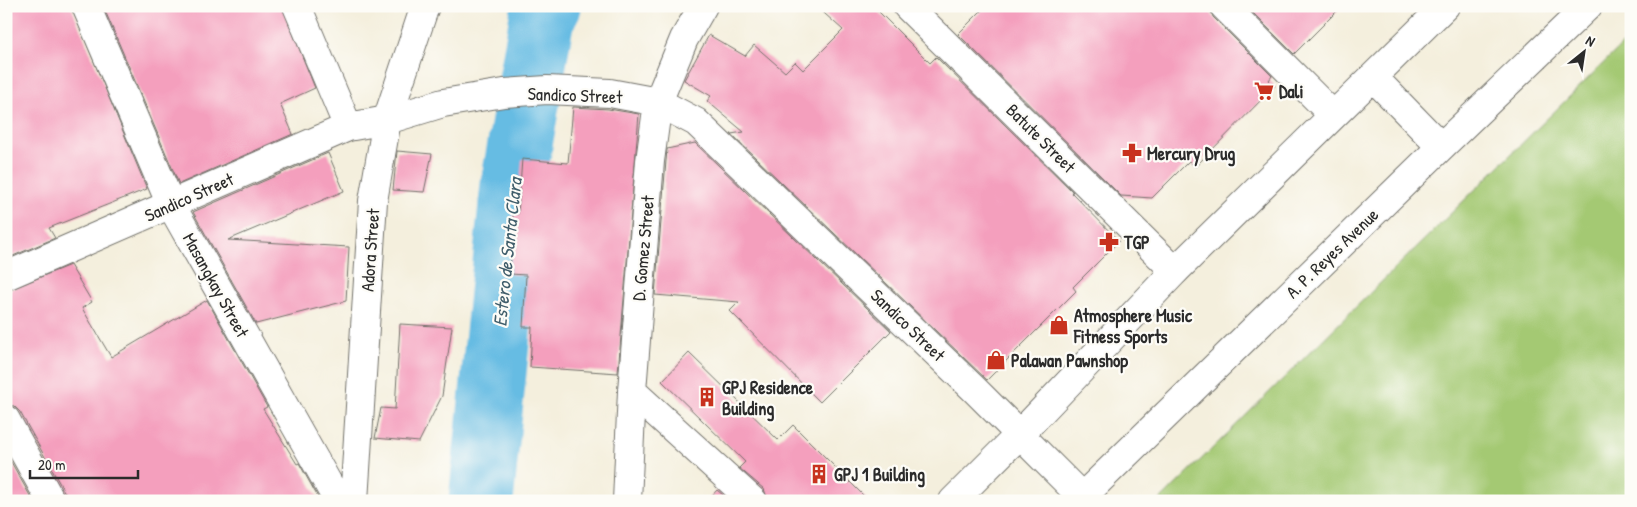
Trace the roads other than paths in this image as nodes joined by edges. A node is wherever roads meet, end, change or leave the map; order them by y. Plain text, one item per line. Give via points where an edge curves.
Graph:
1 (86, 6) edge
2 (297, 6) edge
3 (425, 6) edge
4 (703, 6) edge
5 (907, 6) edge
6 (1224, 6) edge
7 (1445, 6) edge
8 (1588, 6) edge
9 (1373, 77) junction
10 (658, 102) junction
11 (1333, 115) junction
12 (387, 120) junction
13 (348, 127) junction
14 (1441, 146) junction
15 (171, 205) junction
16 (1175, 271) junction
17 (6, 276) edge
18 (632, 391) junction
19 (6, 420) edge
20 (1020, 434) junction
21 (964, 497) edge
22 (1080, 499) edge
23 (51, 501) edge
24 (338, 501) edge
25 (354, 501) edge
26 (627, 501) edge
27 (753, 501) edge

1 - 15 street, Masangkay Street
2 - 13 street
3 - 12 street, Adora Street
4 - 10 street, D. Gomez Street via 684,39
5 - 16 street, Batute Street
6 - 11 street
7 - 9 street
8 - 14 street, A. P. Reyes Avenue
9 - 11 street
9 - 14 street
10 - 12 street, Sandico Street via 610,93 547,90 442,103
10 - 18 street, D. Gomez Street via 649,171
10 - 20 street, Sandico Street via 696,122
11 - 16 street
12 - 13 street, Sandico Street
12 - 25 street, Adora Street via 373,201
13 - 15 street, Sandico Street
14 - 22 street, A. P. Reyes Avenue
15 - 17 street, Sandico Street
15 - 24 street, Masangkay Street
16 - 20 street
18 - 26 street, D. Gomez Street
18 - 27 street
19 - 23 street
20 - 21 street
20 - 22 street, Sandico Street

